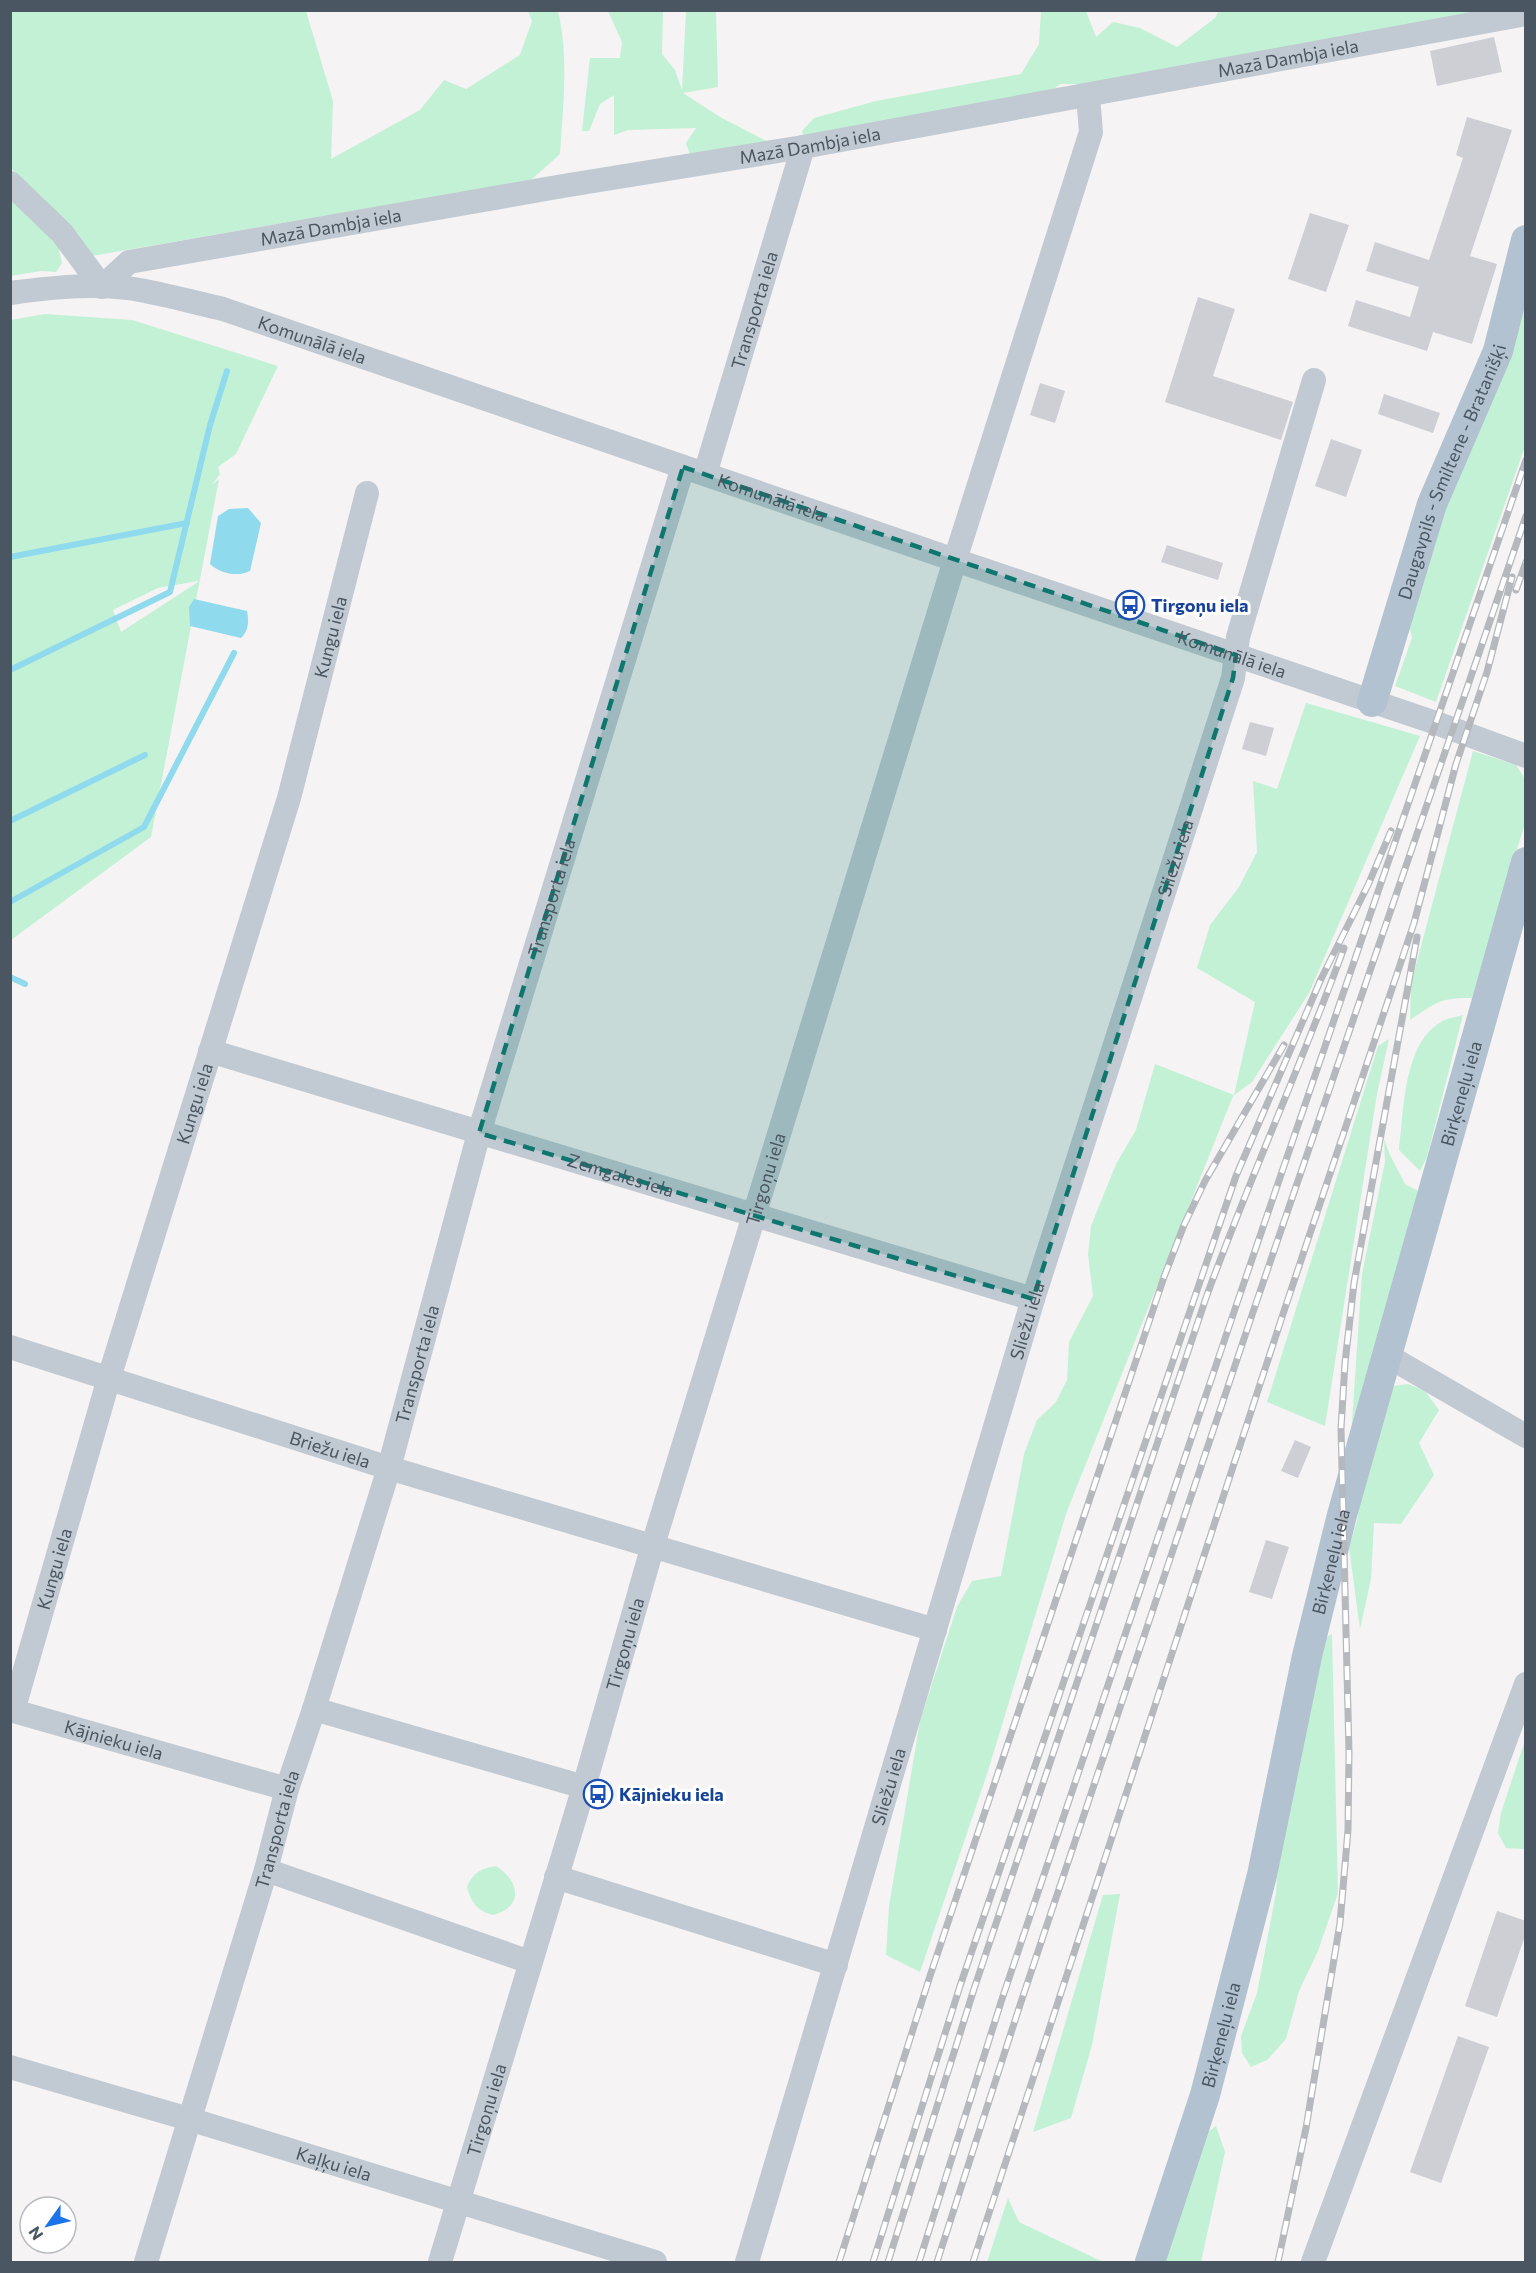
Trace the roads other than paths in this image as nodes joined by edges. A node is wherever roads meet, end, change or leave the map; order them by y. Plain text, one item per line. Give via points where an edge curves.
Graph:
1 (1526, 14) edge
2 (1088, 96) junction
3 (803, 147) junction
4 (10, 183) edge
5 (1526, 240) edge
6 (102, 286) junction
7 (10, 293) edge
8 (1314, 380) dead end
9 (694, 470) junction
10 (367, 493) dead end
11 (955, 561) junction
12 (1236, 655) junction
13 (1372, 702) junction
14 (1526, 756) edge
15 (1526, 862) edge
16 (210, 1051) junction
17 (479, 1133) junction
18 (755, 1216) junction
19 (1033, 1299) junction
20 (10, 1347) edge
21 (1386, 1355) junction
22 (109, 1378) junction
23 (1526, 1436) edge
24 (389, 1468) junction
25 (653, 1545) junction
26 (935, 1630) junction
27 (1526, 1684) edge
28 (314, 1709) junction
29 (12, 1710) edge
30 (584, 1787) junction
31 (287, 1789) junction
32 (266, 1870) junction
33 (556, 1877) junction
34 (530, 1962) junction
35 (836, 1965) junction
36 (10, 2067) edge
37 (189, 2119) junction
38 (458, 2202) junction
39 (146, 2262) edge
40 (440, 2262) edge
41 (655, 2262) edge
42 (747, 2262) edge
43 (1150, 2262) edge
44 (1313, 2262) edge

1 - 2 street, Mazā Dambja iela
2 - 3 street, Mazā Dambja iela
2 - 11 street, Tirgoņu iela via 1091,132
3 - 6 street, Mazā Dambja iela via 129,261
3 - 9 street, Transporta iela
4 - 6 street via 62,232
5 - 13 main road, Daugavpils - Smiltene - Bratanišķi via 1498,351 1432,504
6 - 7 street, Komunālā iela
6 - 9 street, Komunālā iela via 143,290 223,309
8 - 12 street, Sliežu iela
9 - 11 street, Komunālā iela
9 - 17 street, Transporta iela
10 - 16 street, Kungu iela via 290,798
11 - 12 street, Komunālā iela
11 - 18 street, Tirgoņu iela
12 - 13 street, Komunālā iela
12 - 19 street, Sliežu iela via 1233,678
13 - 14 street, Komunālā iela
15 - 21 main road, Birķeneļu iela
16 - 17 street, Zemgales iela
16 - 22 street, Kungu iela
17 - 18 street, Zemgales iela
17 - 24 street, Transporta iela
18 - 19 street, Zemgales iela
18 - 25 street, Tirgoņu iela
19 - 26 street, Sliežu iela
20 - 22 street, Briežu iela
21 - 23 street
21 - 43 main road, Birķeneļu iela via 1307,1656 1262,1875 1205,2095
22 - 24 street, Briežu iela
22 - 29 street, Kungu iela
24 - 25 street, Briežu iela
24 - 28 street, Transporta iela
25 - 26 street, Briežu iela
25 - 30 street, Tirgoņu iela
26 - 35 street, Sliežu iela
27 - 44 street
28 - 30 street
28 - 31 street, Transporta iela
29 - 31 street, Kājnieku iela
30 - 33 street, Tirgoņu iela
31 - 32 street, Transporta iela
32 - 34 street
32 - 37 street, Transporta iela
33 - 34 street, Tirgoņu iela
33 - 35 street
34 - 38 street, Tirgoņu iela
35 - 42 street, Sliežu iela
36 - 37 street, Kaļķu iela
37 - 38 street, Kaļķu iela
37 - 39 street, Transporta iela
38 - 40 street, Tirgoņu iela
38 - 41 street, Kaļķu iela

